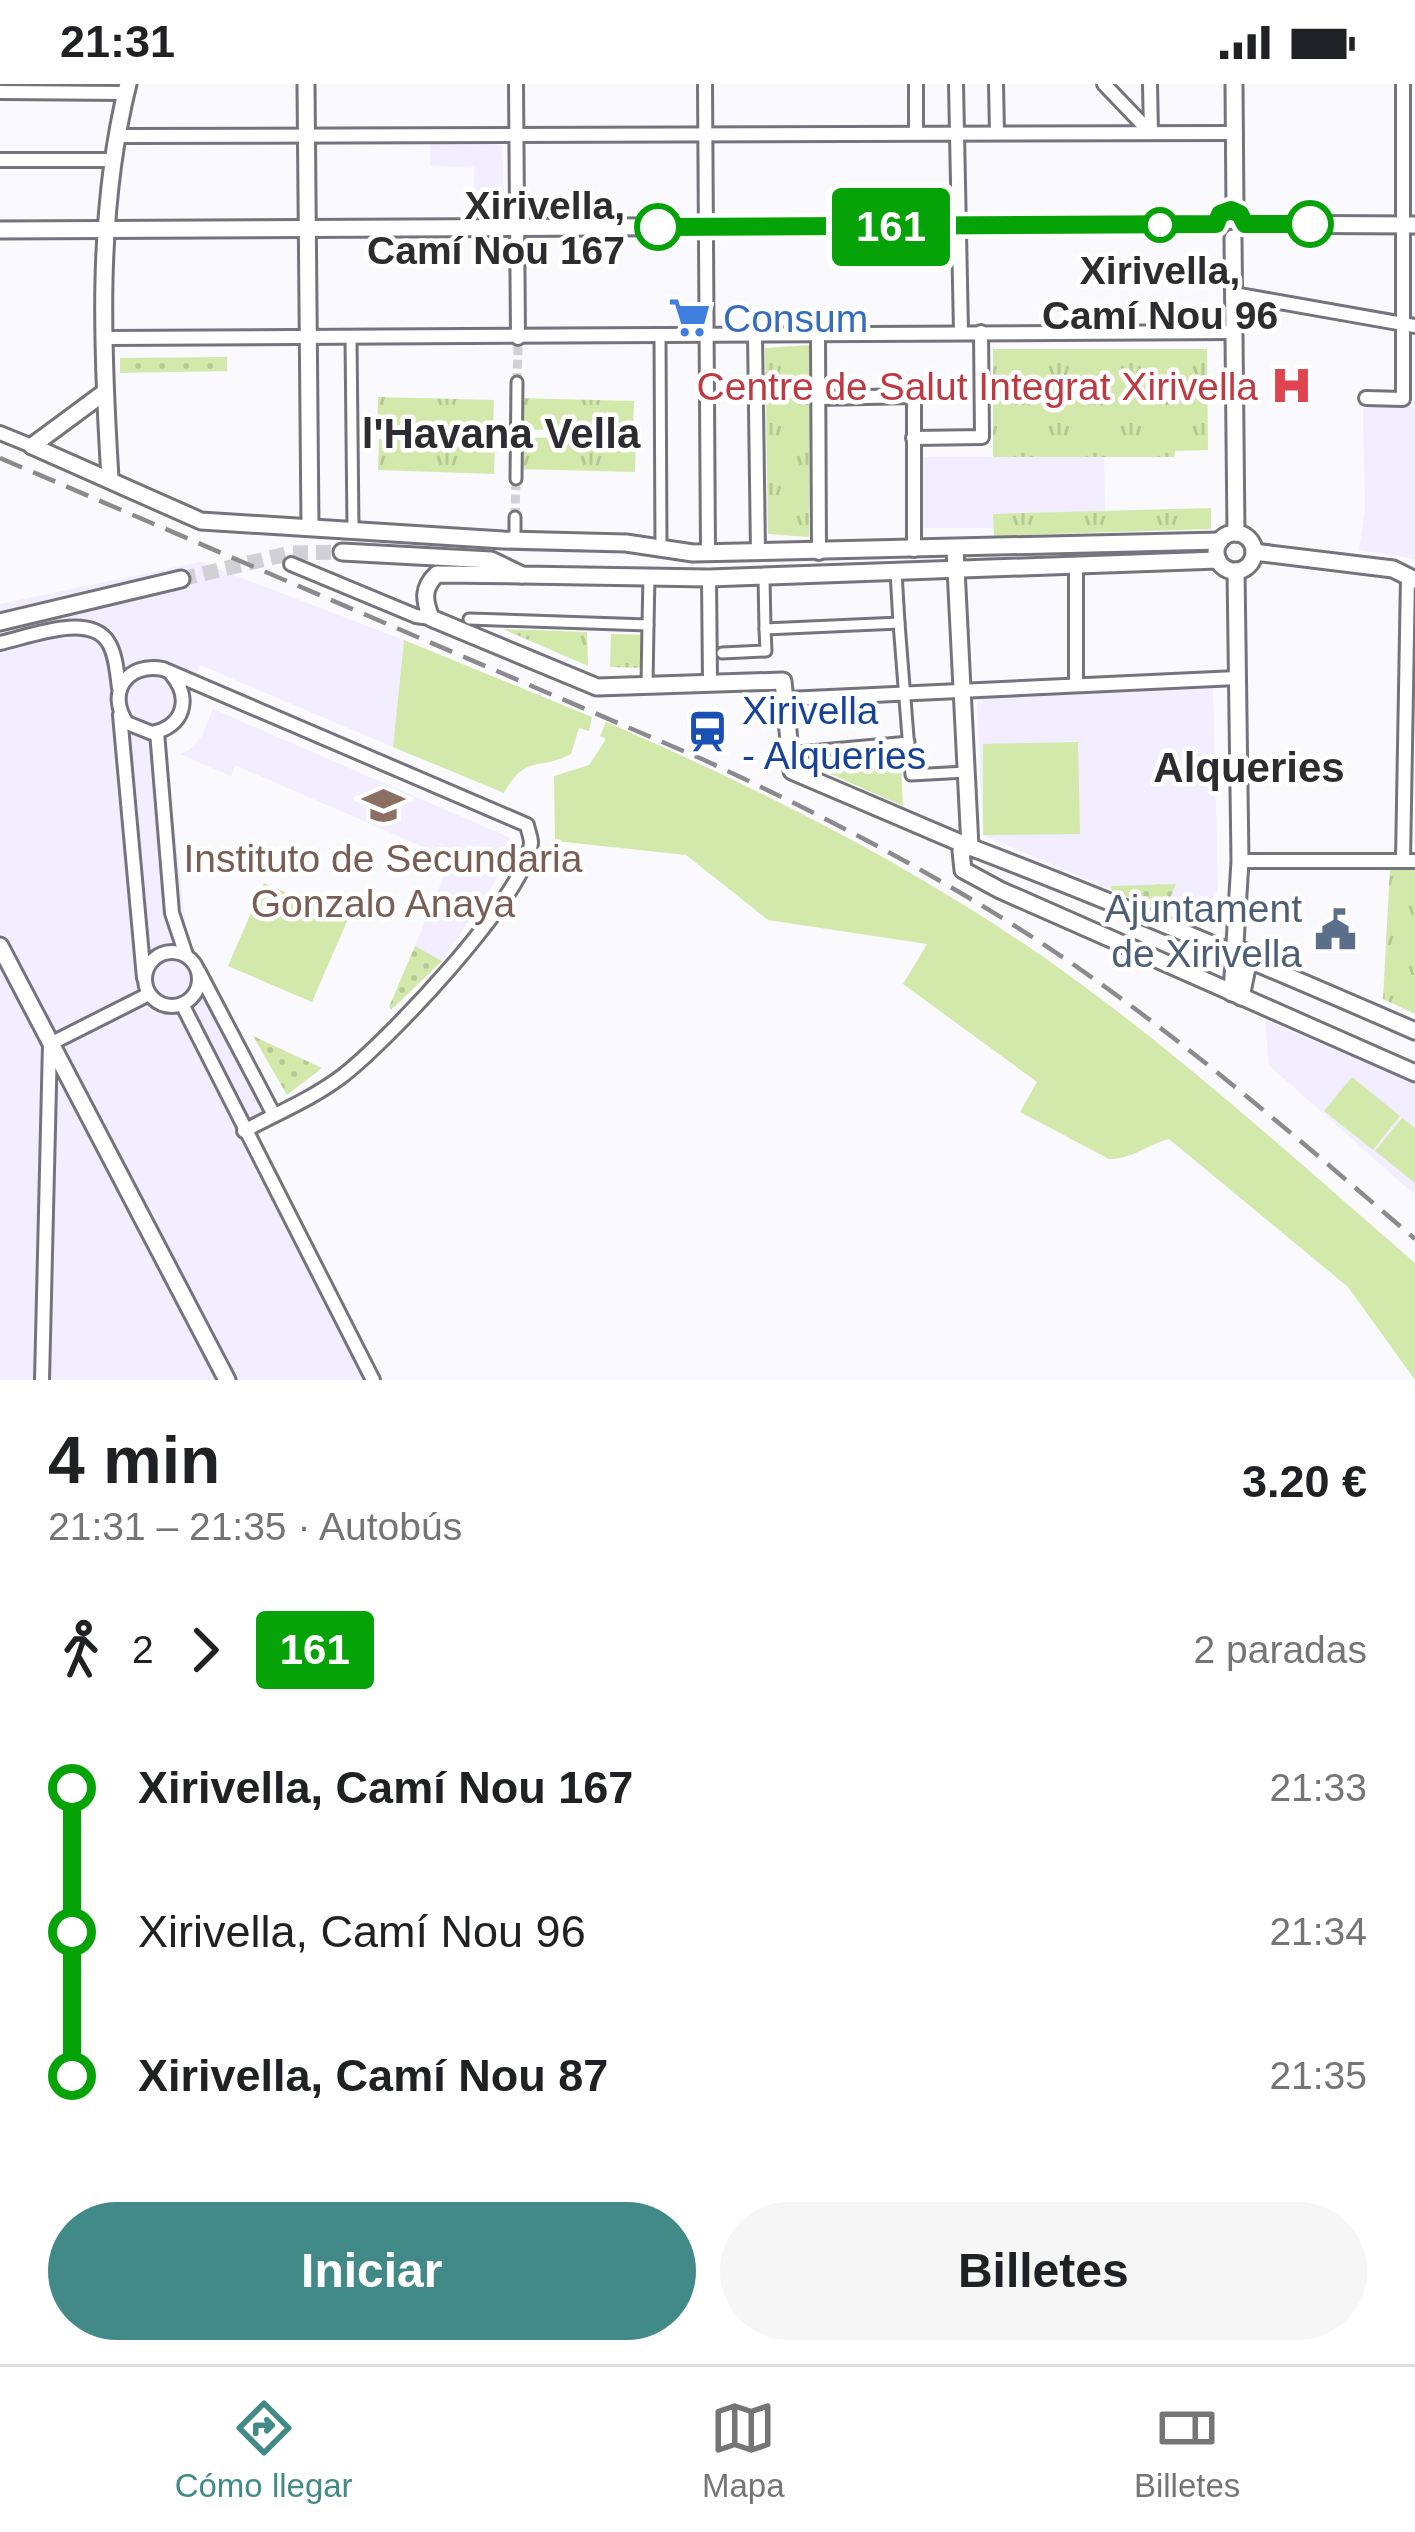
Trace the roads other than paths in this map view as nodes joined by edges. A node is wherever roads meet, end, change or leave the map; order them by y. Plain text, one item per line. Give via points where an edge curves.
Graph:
1 (306, 84) edge
2 (516, 84) edge
3 (705, 84) edge
4 (916, 84) edge
5 (956, 84) edge
6 (996, 84) edge
7 (1104, 84) edge
8 (1150, 84) edge
9 (1234, 84) edge
10 (1402, 84) edge
11 (127, 89) edge
12 (0, 92) edge
13 (916, 133) junction
14 (956, 133) junction
15 (997, 133) junction
16 (1151, 133) junction
17 (516, 134) junction
18 (705, 134) junction
19 (1234, 134) junction
20 (306, 135) junction
21 (117, 136) junction
22 (0, 160) edge
23 (112, 160) junction
24 (1240, 217) junction
25 (1216, 224) junction
26 (1410, 225) edge
27 (959, 226) junction
28 (705, 227) junction
29 (515, 229) junction
30 (0, 230) edge
31 (106, 230) junction
32 (309, 230) junction
33 (1233, 238) junction
34 (1234, 294) junction
35 (1410, 325) edge
36 (961, 332) junction
37 (981, 332) junction
38 (1234, 332) junction
39 (818, 334) junction
40 (755, 335) junction
41 (706, 336) junction
42 (660, 337) junction
43 (107, 338) junction
44 (309, 339) junction
45 (351, 339) junction
46 (518, 342) junction
47 (517, 382) tunnel mouth
48 (104, 392) junction
49 (819, 398) junction
50 (1366, 398) dead end
51 (0, 433) edge
52 (913, 438) junction
53 (32, 446) junction
54 (110, 478) junction
55 (516, 479) tunnel mouth
56 (515, 517) tunnel mouth
57 (310, 526) junction
58 (353, 530) junction
59 (1228, 537) junction
60 (509, 540) junction
61 (661, 550) junction
62 (914, 550) junction
63 (955, 550) junction
64 (342, 552) tunnel mouth
65 (708, 553) junction
66 (758, 553) junction
67 (819, 553) junction
68 (1254, 553) junction
69 (452, 556) junction
70 (1218, 560) junction
71 (291, 564) dead end
72 (1076, 565) junction
73 (956, 570) junction
74 (1236, 571) junction
75 (896, 572) junction
76 (521, 575) junction
77 (649, 576) junction
78 (764, 577) junction
79 (709, 578) junction
80 (181, 579) tunnel mouth
81 (1411, 579) edge
82 (431, 618) junction
83 (469, 619) dead end
84 (0, 622) edge
85 (898, 623) junction
86 (648, 625) junction
87 (765, 628) junction
88 (0, 643) edge
89 (722, 653) dead end
90 (1410, 672) edge
91 (172, 675) junction
92 (1238, 678) junction
93 (710, 682) junction
94 (1076, 684) junction
95 (646, 685) junction
96 (119, 688) junction
97 (962, 690) junction
98 (904, 693) junction
99 (787, 699) junction
100 (120, 714) junction
101 (158, 732) junction
102 (909, 742) junction
103 (798, 763) dead end
104 (966, 772) junction
105 (970, 847) junction
106 (1240, 861) junction
107 (1409, 861) edge
108 (1008, 862) junction
109 (1238, 889) junction
110 (1000, 890) junction
111 (1210, 942) junction
112 (0, 946) edge
113 (186, 955) junction
114 (1242, 955) junction
115 (197, 968) junction
116 (144, 978) junction
117 (149, 994) junction
118 (1236, 995) junction
119 (182, 1004) junction
120 (1415, 1031) edge
121 (50, 1043) junction
122 (1415, 1073) edge
123 (274, 1115) junction
124 (244, 1131) junction
125 (42, 1380) edge
126 (227, 1380) edge
127 (373, 1380) edge

1 - 20 street
2 - 17 street
3 - 18 street
4 - 13 street
5 - 14 street
6 - 15 street
7 - 16 street
8 - 16 street
9 - 19 street
10 - 26 street
11 - 12 street
11 - 21 street
13 - 14 street
13 - 18 street
14 - 15 street
14 - 27 street
15 - 16 street
16 - 19 street
17 - 18 street
17 - 20 street
17 - 29 street
18 - 28 street
19 - 24 street
20 - 21 street
20 - 32 street
21 - 23 street
22 - 23 street
23 - 31 street
24 - 25 street via 1220,214
24 - 26 street
24 - 33 street via 1241,234
25 - 27 street
25 - 33 street
26 - 35 street
27 - 28 street
27 - 36 street
28 - 29 street
28 - 41 street
29 - 32 street
29 - 46 street
30 - 31 street
31 - 32 street
31 - 43 street
32 - 44 street
33 - 34 street
34 - 35 street
34 - 38 street
35 - 50 street via 1403,399
36 - 37 street
36 - 39 street
37 - 38 street
37 - 52 street via 982,437
38 - 59 street
39 - 40 street
39 - 49 street
40 - 41 street
40 - 66 street
41 - 42 street
41 - 65 street
42 - 46 street
42 - 61 street
43 - 44 street
43 - 48 street
44 - 45 street
44 - 57 street
45 - 46 street
45 - 58 street
47 - 55 street
48 - 53 street
48 - 54 street
49 - 52 street via 914,396
49 - 67 street
51 - 53 street
52 - 62 street
53 - 54 street
54 - 57 street via 201,521
56 - 60 street
57 - 58 street
58 - 60 street
59 - 63 street
59 - 68 street via 1251,541
59 - 70 street
60 - 61 street
60 - 69 street
61 - 65 street
62 - 63 street
62 - 67 street
63 - 73 street
64 - 69 street
65 - 66 street
65 - 79 street
65 - 79 street
66 - 67 street
68 - 74 street
68 - 81 street via 1393,569
69 - 76 street via 491,560
70 - 72 street
70 - 74 street
71 - 82 street
72 - 73 street
72 - 94 street
73 - 75 street
73 - 97 street
74 - 92 street
75 - 78 street
75 - 85 street
76 - 77 street
76 - 82 street via 436,574 425,592
77 - 79 street
77 - 86 street
78 - 79 street
78 - 87 street
79 - 93 street
80 - 84 street
81 - 90 street
82 - 95 street via 597,687
83 - 86 street
85 - 87 street
85 - 98 street
86 - 95 street
87 - 89 street via 766,651
88 - 96 street via 82,626 112,646
90 - 107 street
91 - 96 street via 140,668
91 - 101 street via 183,706
91 - 123 street via 527,825 531,844 512,886 464,953 343,1076
92 - 94 street
92 - 106 street
93 - 95 street
93 - 99 street via 783,681
94 - 97 street
96 - 100 street
97 - 98 street
97 - 104 street
98 - 99 street
98 - 102 street
99 - 105 street via 791,771
100 - 101 street via 136,730
100 - 116 street
101 - 113 street via 172,913
102 - 103 street via 800,752
102 - 104 street via 911,776
104 - 105 street
105 - 108 street
105 - 110 street via 959,856 963,870
106 - 107 street
106 - 109 street
108 - 110 street
108 - 111 street
109 - 111 street via 1229,920
109 - 114 street
110 - 118 street
111 - 114 street
112 - 121 street
113 - 115 street
113 - 116 street via 163,953
114 - 118 street
114 - 120 street
115 - 119 street via 198,986
115 - 123 street
116 - 117 street
117 - 119 street via 164,1005
117 - 121 street
118 - 122 street
119 - 124 street
121 - 125 street
121 - 126 street
123 - 124 street
124 - 127 street

